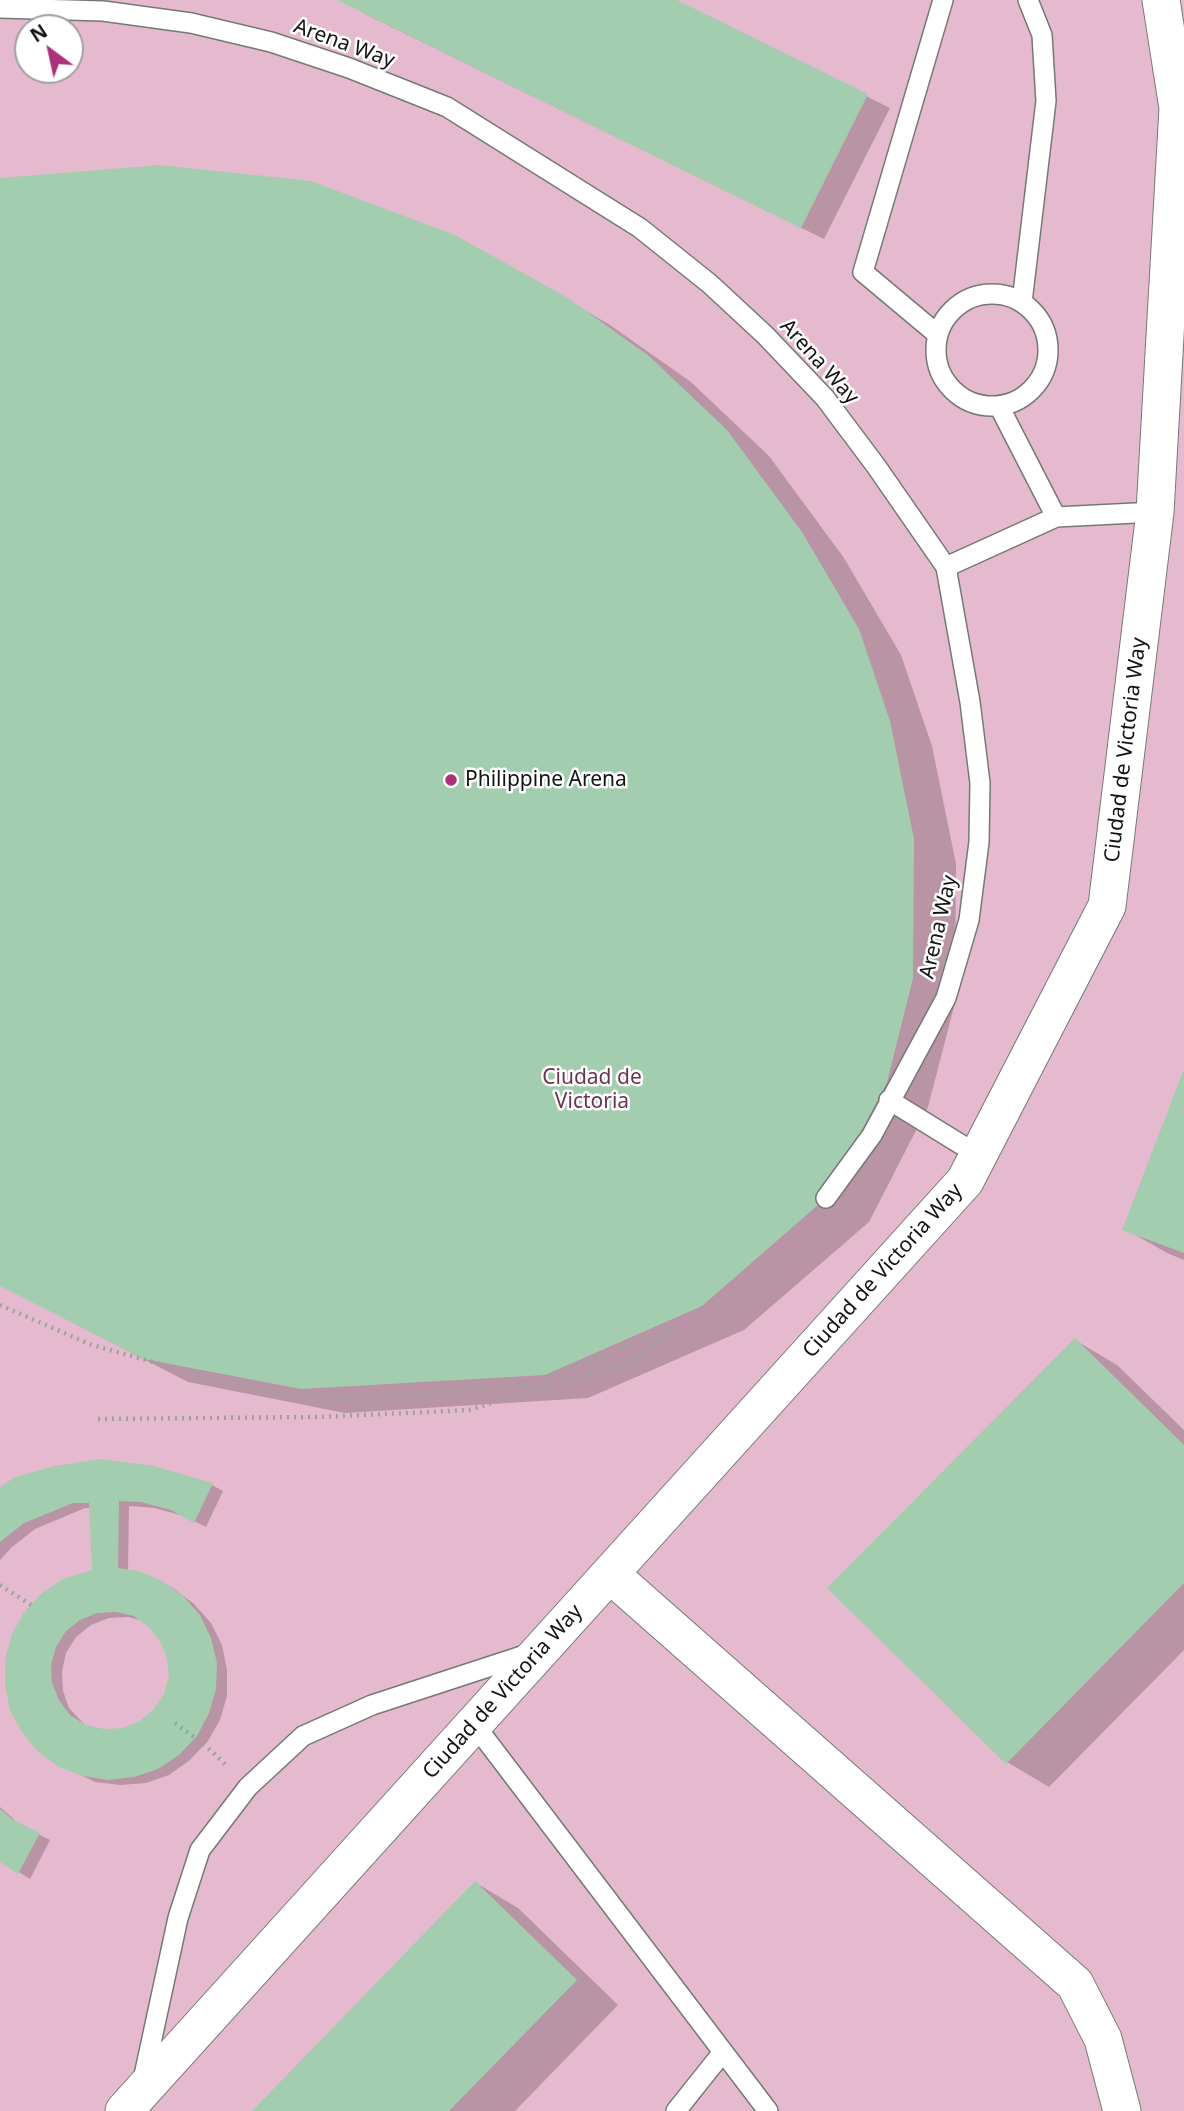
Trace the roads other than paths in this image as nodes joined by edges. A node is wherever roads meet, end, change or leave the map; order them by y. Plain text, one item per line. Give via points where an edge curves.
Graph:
1 (943, 0) edge
2 (1028, 0) edge
3 (1161, 0) edge
4 (0, 8) edge
5 (1022, 302) junction
6 (937, 334) junction
7 (999, 406) junction
8 (1155, 512) junction
9 (1056, 517) junction
10 (946, 567) junction
11 (889, 1101) junction
12 (978, 1155) junction
13 (826, 1198) dead end
14 (610, 1574) junction
15 (542, 1649) junction
16 (474, 1724) junction
17 (723, 2052) junction
18 (132, 2103) edge
19 (676, 2111) edge
20 (768, 2111) edge
21 (1122, 2111) edge

1 - 6 lane via 863,272
2 - 5 lane via 1042,35 1046,101
3 - 8 street, Ciudad de Victoria Way via 1178,108
4 - 10 lane, Arena Way via 103,11 191,23 297,50 447,107 640,228 710,284 825,398
5 - 6 lane via 989,293 972,297 957,305
5 - 7 lane via 1044,328 1047,361 1031,391
6 - 7 lane via 937,362 948,387 963,399
7 - 9 lane
8 - 9 lane
8 - 12 street, Ciudad de Victoria Way via 1107,906
9 - 10 lane
10 - 11 lane, Arena Way via 980,783 979,842 969,920 947,998
11 - 12 lane
11 - 13 lane, Arena Way via 872,1135
12 - 14 street, Ciudad de Victoria Way via 965,1181
14 - 15 street, Ciudad de Victoria Way
14 - 21 street via 1075,1984 1103,2039
15 - 16 street, Ciudad de Victoria Way
15 - 18 lane via 372,1705 303,1736 248,1787 200,1850 178,1918
16 - 17 lane
16 - 18 street, Ciudad de Victoria Way
17 - 19 lane
17 - 20 lane

